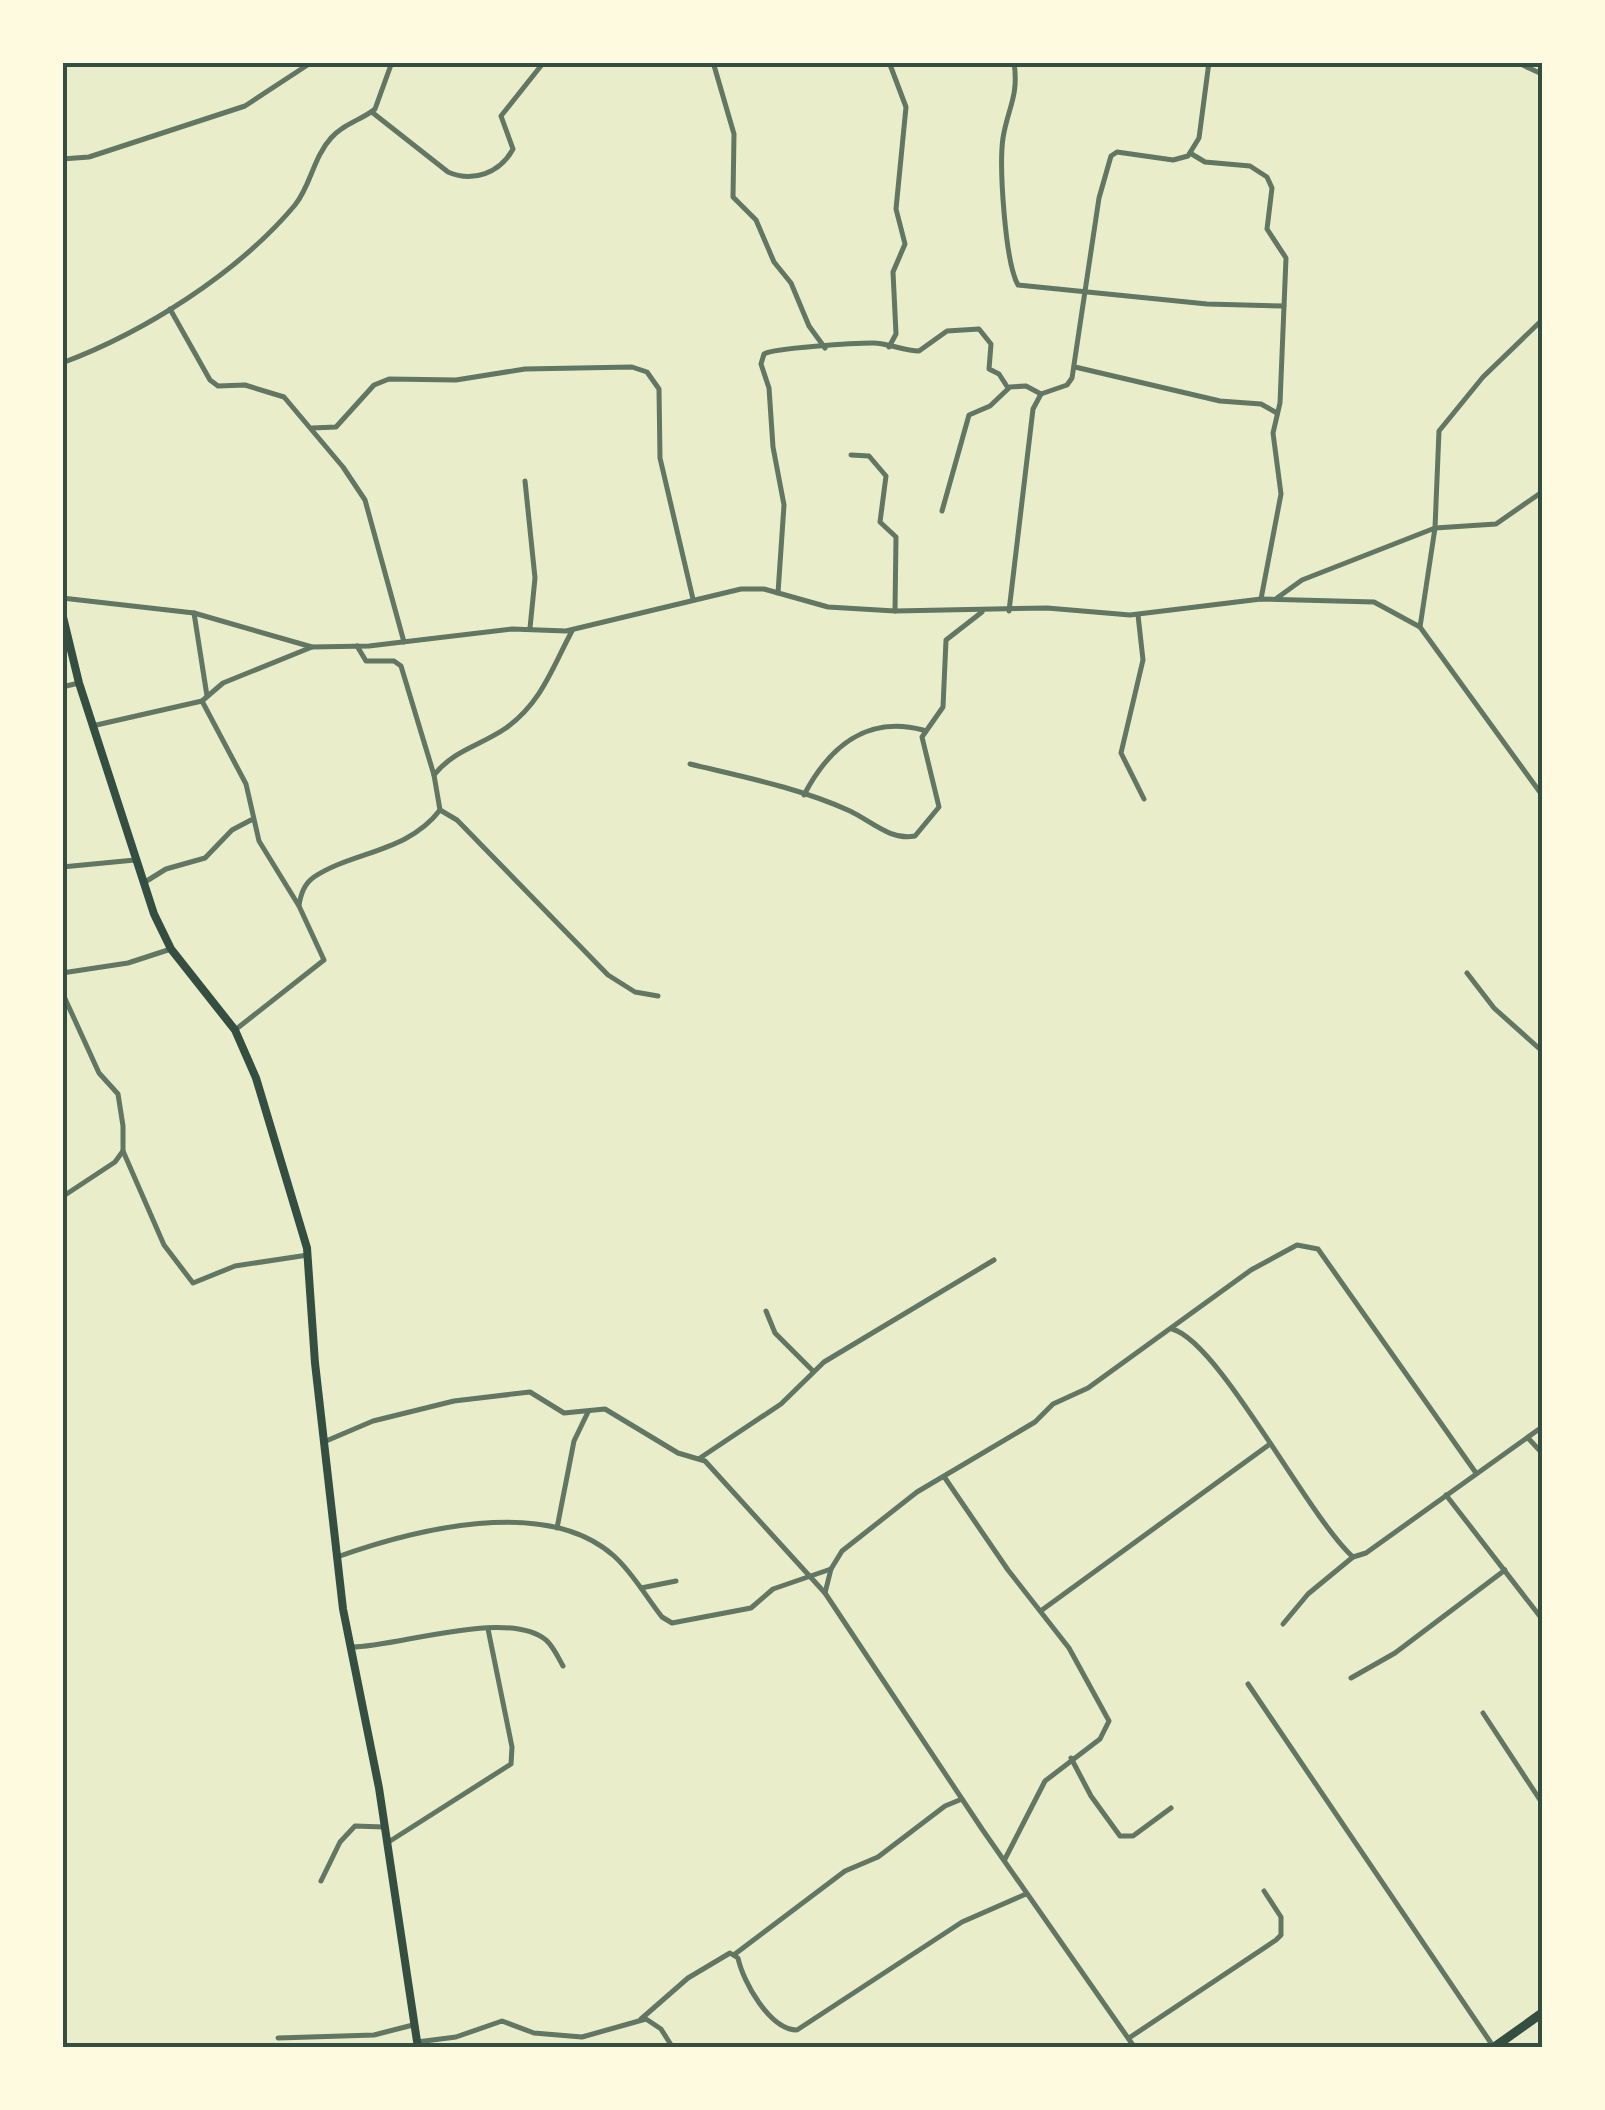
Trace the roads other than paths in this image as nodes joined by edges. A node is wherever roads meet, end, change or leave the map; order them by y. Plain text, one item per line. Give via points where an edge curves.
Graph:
1 (312, 62) edge
2 (392, 62) edge
3 (544, 62) edge
4 (713, 62) edge
5 (889, 62) edge
6 (1014, 62) edge
7 (1210, 62) edge
8 (1516, 62) edge
9 (1542, 74) edge
10 (372, 112) junction
11 (1190, 153) junction
12 (62, 159) edge
13 (1085, 294) junction
14 (1284, 306) junction
15 (170, 308) junction
16 (1542, 320) edge
17 (889, 346) junction
18 (825, 348) junction
19 (62, 363) edge
20 (1075, 367) junction
21 (1008, 388) junction
22 (1041, 394) junction
23 (1277, 412) junction
24 (312, 428) junction
25 (851, 455) dead end
26 (525, 481) dead end
27 (1542, 492) edge
28 (942, 510) dead end
29 (1435, 528) junction
30 (778, 592) junction
31 (62, 598) edge
32 (694, 599) junction
33 (1261, 599) junction
34 (1275, 599) junction
35 (895, 610) junction
36 (982, 612) junction
37 (1009, 612) junction
38 (62, 613) edge
39 (194, 613) junction
40 (1138, 615) junction
41 (1420, 627) junction
42 (530, 628) junction
43 (573, 630) junction
44 (404, 642) junction
45 (357, 646) junction
46 (312, 647) junction
47 (78, 683) junction
48 (62, 686) edge
49 (205, 698) junction
50 (92, 726) junction
51 (923, 730) junction
52 (690, 764) dead end
53 (434, 775) junction
54 (804, 794) junction
55 (1542, 796) edge
56 (1144, 800) dead end
57 (440, 810) junction
58 (251, 820) junction
59 (135, 860) junction
60 (62, 867) edge
61 (144, 883) junction
62 (299, 906) junction
63 (171, 949) junction
64 (62, 973) edge
65 (1467, 973) dead end
66 (62, 992) edge
67 (658, 996) dead end
68 (235, 1030) junction
69 (1542, 1052) edge
70 (123, 1151) junction
71 (62, 1197) edge
72 (308, 1255) junction
73 (994, 1260) dead end
74 (766, 1311) dead end
75 (1172, 1329) junction
76 (812, 1371) junction
77 (588, 1412) junction
78 (1542, 1428) edge
79 (1528, 1438) junction
80 (324, 1441) junction
81 (1270, 1444) junction
82 (1542, 1453) edge
83 (700, 1458) junction
84 (1476, 1473) junction
85 (945, 1478) junction
86 (1446, 1496) junction
87 (557, 1528) junction
88 (337, 1557) junction
89 (1353, 1557) junction
90 (831, 1569) junction
91 (1505, 1570) junction
92 (809, 1577) junction
93 (676, 1580) dead end
94 (641, 1588) junction
95 (825, 1594) junction
96 (1041, 1611) junction
97 (1542, 1620) edge
98 (1282, 1624) dead end
99 (488, 1629) junction
100 (349, 1647) junction
101 (564, 1666) dead end
102 (1351, 1678) dead end
103 (1248, 1684) dead end
104 (1483, 1713) dead end
105 (1071, 1758) junction
106 (964, 1798) junction
107 (1542, 1803) edge
108 (1171, 1808) dead end
109 (384, 1827) junction
110 (387, 1843) junction
111 (1004, 1860) junction
112 (320, 1882) dead end
113 (1264, 1891) dead end
114 (1026, 1894) junction
115 (735, 1954) junction
116 (658, 2004) junction
117 (1542, 2013) edge
118 (641, 2019) junction
119 (413, 2024) junction
120 (661, 2028) junction
121 (278, 2038) dead end
122 (1129, 2038) junction
123 (418, 2045) edge
124 (1494, 2047) edge
125 (673, 2048) edge
126 (1135, 2048) edge

1 - 12 street via 245,106 90,157
2 - 10 street
3 - 10 street via 505,106 502,124 513,149 508,159 477,176 448,172
4 - 18 street via 734,134 733,197 758,223
5 - 17 street via 906,107 896,210 905,244 893,272 896,334
6 - 13 street via 1017,92 1002,142 1014,278 1020,287
7 - 11 street via 1199,138
8 - 9 street
10 - 15 street via 331,138 288,212 212,281
11 - 13 street via 1172,160 1110,156
11 - 14 street via 1205,162 1250,166 1269,180 1267,228 1286,258
13 - 14 street
13 - 20 street
14 - 23 street
15 - 19 street
15 - 24 street via 210,380 277,392
16 - 29 street via 1441,427
17 - 18 street
17 - 21 street via 919,351 948,331 982,330 991,344 988,368
18 - 30 street via 774,348 761,359 784,504
20 - 22 street via 1067,385
20 - 23 street
21 - 22 street via 1026,386
21 - 28 street via 967,418
22 - 37 street via 1033,409
23 - 33 street via 1281,494
24 - 32 street via 336,427 367,391 389,379 456,380 525,369 646,372 659,389 660,458
24 - 44 street via 365,500
25 - 35 street via 869,456 886,476 880,522 896,537
26 - 42 street via 535,578
27 - 29 street via 1496,524
29 - 34 street via 1302,580
29 - 41 street
30 - 32 street via 741,589
30 - 35 street via 828,606
31 - 39 street
32 - 43 street
33 - 34 street
33 - 40 street
34 - 41 street via 1364,600
35 - 36 street
36 - 37 street
36 - 51 street via 946,640 943,707
37 - 40 street via 1058,608
38 - 47 main road
39 - 46 street
39 - 49 street
40 - 56 street via 1143,660 1121,753
41 - 55 street
42 - 43 street
42 - 44 street
43 - 53 street via 537,700 503,730 448,758
44 - 45 street
45 - 46 street
45 - 53 street via 366,661 400,666
46 - 49 street via 223,683
47 - 48 street
47 - 50 main road
49 - 50 street
49 - 58 street via 246,784
50 - 59 main road
51 - 54 street via 898,724 856,733
51 - 54 street via 940,807 914,836 896,838
52 - 54 street
53 - 57 street
57 - 62 street via 391,848 315,876
57 - 67 street via 458,820 608,975 635,992
58 - 61 street via 205,858
58 - 62 street
59 - 60 street
59 - 61 main road
61 - 63 main road
62 - 68 street via 324,960
63 - 64 street
63 - 68 main road
65 - 69 street
66 - 70 street via 99,1072 118,1094
68 - 72 main road via 269,1116
70 - 71 street
70 - 72 street via 164,1245 192,1283 235,1266
72 - 80 main road
73 - 76 street
74 - 76 street via 775,1333
75 - 81 street via 1201,1351
75 - 84 street via 1252,1270 1297,1245 1312,1246
75 - 85 street
76 - 83 street via 780,1404
77 - 80 street via 564,1413 520,1392 373,1421
77 - 83 street via 605,1410 678,1453
77 - 87 street via 574,1441
78 - 79 street
79 - 82 street
79 - 84 street
80 - 88 main road
81 - 89 street
81 - 96 street
83 - 92 street
84 - 86 street
85 - 90 street via 858,1536
85 - 96 street
86 - 89 street
86 - 91 street
87 - 88 street via 484,1521
87 - 94 street via 606,1550
88 - 100 main road
89 - 98 street
90 - 92 street
90 - 95 street
91 - 97 street
91 - 102 street
92 - 94 street via 774,1589 751,1608 688,1623 666,1620
92 - 95 street
93 - 94 street
95 - 106 street
96 - 105 street via 1109,1721 1100,1738
99 - 100 street
99 - 101 street via 541,1636
99 - 110 street via 512,1764
100 - 109 main road
103 - 124 street
104 - 107 street
105 - 108 street via 1120,1836 1133,1836
105 - 111 street via 1045,1781
106 - 111 street
106 - 115 street via 846,1871
109 - 110 main road
109 - 112 street via 355,1826
110 - 119 main road
111 - 114 street
113 - 122 street via 1281,1918 1276,1940
114 - 115 street via 962,1922 797,2030 783,2028 769,2012 744,1980
114 - 122 street
115 - 116 street via 712,1961
116 - 118 street
116 - 120 street
117 - 124 highway
118 - 120 street
118 - 123 street via 590,2037 546,2036 502,2022
119 - 121 street via 374,2035
119 - 123 main road
120 - 125 street
122 - 126 street

